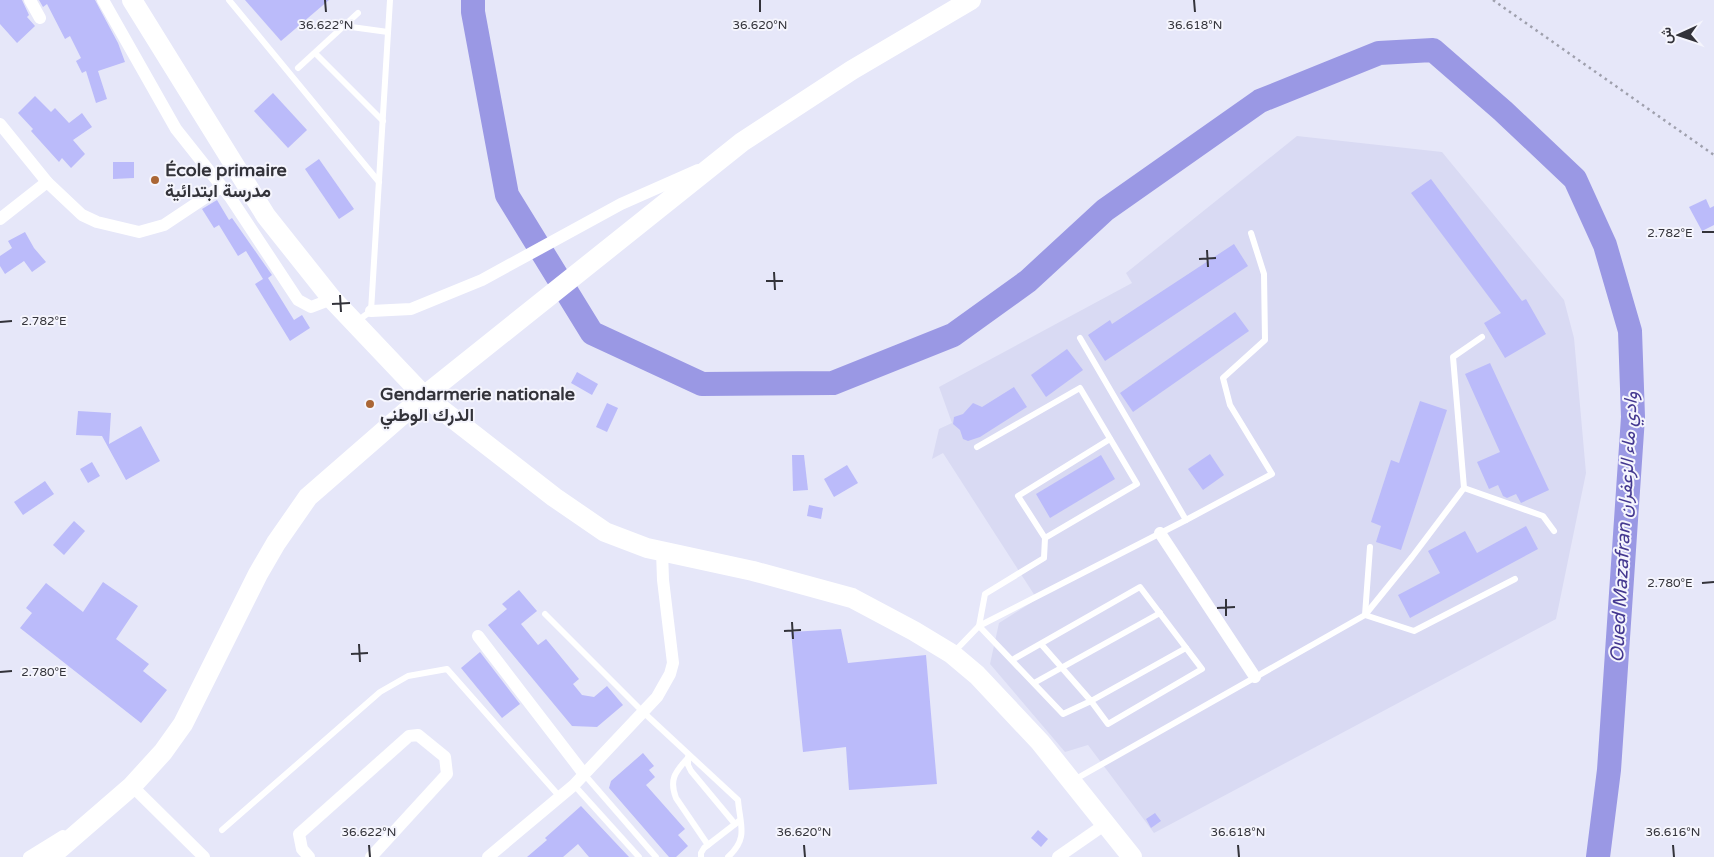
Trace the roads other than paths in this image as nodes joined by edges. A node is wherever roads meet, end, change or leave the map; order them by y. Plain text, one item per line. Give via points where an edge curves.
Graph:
1 (30, 0) edge
2 (103, 0) edge
3 (132, 0) edge
4 (229, 0) edge
5 (390, 0) edge
6 (971, 0) edge
7 (358, 13) dead end
8 (40, 18) dead end
9 (344, 26) junction
10 (388, 32) junction
11 (314, 53) junction
12 (298, 68) dead end
13 (383, 121) junction
14 (0, 124) edge
15 (720, 160) junction
16 (47, 182) junction
17 (379, 182) junction
18 (221, 187) junction
19 (0, 219) edge
20 (1251, 233) dead end
21 (332, 299) junction
22 (371, 311) junction
23 (355, 323) junction
24 (1482, 337) dead end
25 (1080, 338) dead end
26 (424, 396) junction
27 (1110, 439) junction
28 (977, 447) dead end
29 (1464, 488) junction
30 (1186, 520) junction
31 (1554, 531) dead end
32 (1160, 533) junction
33 (1045, 538) junction
34 (1370, 547) dead end
35 (662, 551) junction
36 (1516, 579) dead end
37 (1160, 613) junction
38 (545, 614) dead end
39 (1365, 615) junction
40 (979, 626) junction
41 (478, 636) dead end
42 (1041, 644) junction
43 (1186, 648) junction
44 (952, 654) junction
45 (1012, 660) junction
46 (1061, 667) junction
47 (1255, 677) junction
48 (1034, 683) junction
49 (1090, 701) junction
50 (642, 711) junction
51 (688, 757) junction
52 (584, 774) junction
53 (1073, 781) junction
54 (574, 785) junction
55 (132, 786) junction
56 (560, 797) junction
57 (99, 813) junction
58 (738, 822) junction
59 (1107, 823) junction
60 (222, 830) dead end
61 (708, 845) junction
62 (29, 857) edge
63 (50, 857) edge
64 (204, 857) edge
65 (309, 857) edge
66 (371, 857) edge
67 (488, 857) edge
68 (639, 857) edge
69 (656, 857) edge
70 (702, 857) edge
71 (728, 857) edge
72 (1058, 857) edge
73 (1132, 857) edge

1 - 8 street
2 - 18 street via 176,129
3 - 21 main road via 266,216
4 - 17 lane
5 - 10 lane
6 - 15 main road via 852,70
7 - 9 lane
9 - 10 lane
9 - 11 lane
10 - 13 lane
11 - 12 lane
11 - 13 lane
13 - 17 lane
14 - 16 street
15 - 22 street via 621,204 482,280 411,309
15 - 26 main road
16 - 18 street via 82,215 96,222 139,232 164,225
16 - 19 street
17 - 22 lane
18 - 21 street via 298,300 311,307
20 - 30 lane via 1264,274 1265,340 1223,378 1230,405 1272,474
21 - 23 main road
22 - 23 lane
23 - 26 main road
24 - 29 lane via 1453,357
25 - 30 lane
26 - 35 main road via 554,498 605,532
26 - 55 main road via 308,497 258,574 183,724
27 - 28 lane via 1080,388
27 - 33 lane via 1136,484
27 - 33 lane via 1018,496
29 - 31 lane via 1544,516
29 - 39 lane
30 - 32 lane
32 - 40 lane
32 - 47 street
33 - 40 lane via 1044,558 985,594
34 - 39 lane
35 - 44 main road via 852,598
35 - 50 street via 673,663 666,684
36 - 39 lane via 1414,631
37 - 42 lane via 1140,587
37 - 43 lane
37 - 46 lane
38 - 50 lane
39 - 47 lane
40 - 44 lane
40 - 45 lane
41 - 52 street
42 - 45 lane
42 - 46 lane
43 - 49 lane
43 - 49 lane via 1202,669 1108,724
44 - 53 main road via 977,676
45 - 48 lane
46 - 48 lane
46 - 49 lane
47 - 53 lane
48 - 49 lane via 1063,714
50 - 51 lane
50 - 52 street
51 - 58 lane via 691,770
51 - 58 lane via 738,800
51 - 61 lane via 675,772 672,789
52 - 54 street
52 - 69 lane
53 - 59 main road
54 - 56 street
54 - 68 lane
55 - 57 main road
55 - 64 street
56 - 60 lane via 448,670 408,676 380,692
56 - 67 street
57 - 62 street
57 - 63 main road
58 - 61 lane
58 - 71 lane via 742,838
59 - 72 street
59 - 73 main road
61 - 70 lane via 701,853
65 - 66 street via 302,848 299,834 409,736 418,735 445,757 447,774

